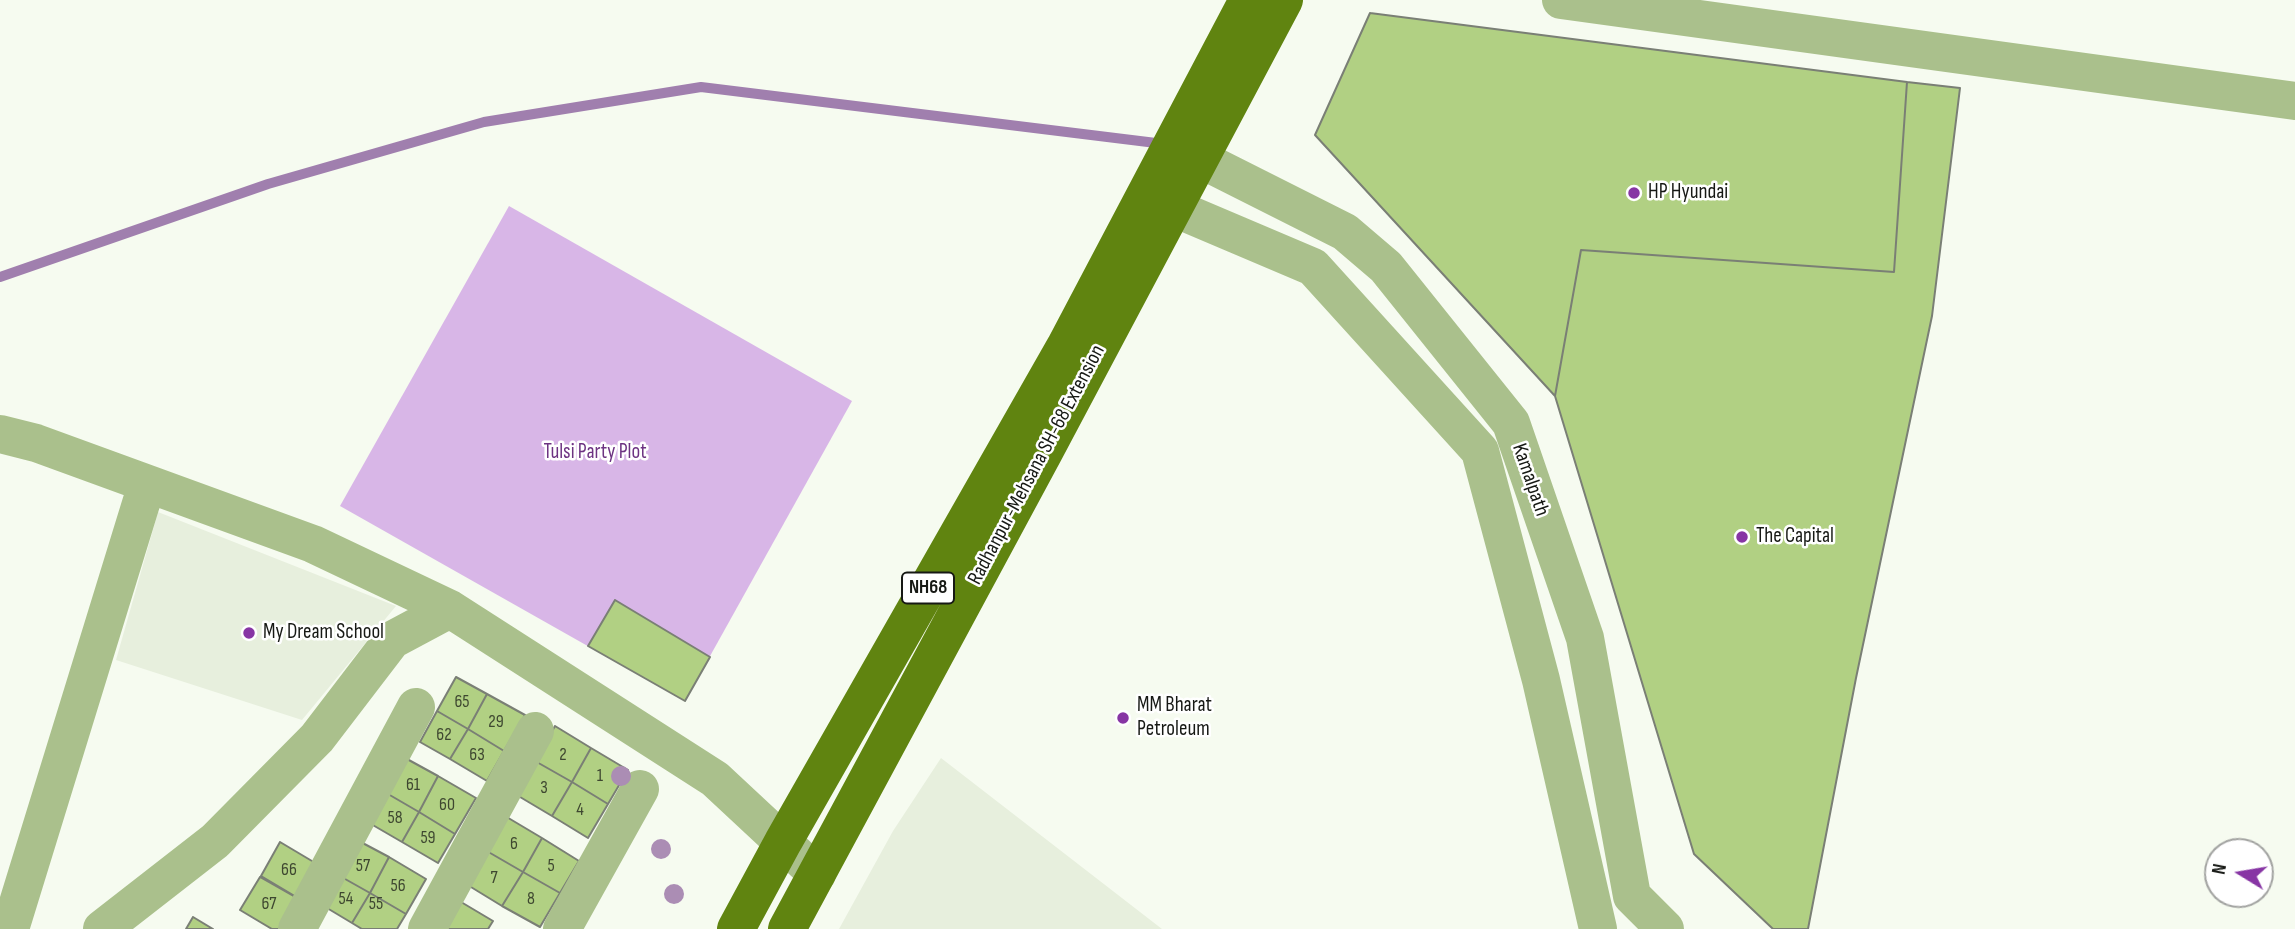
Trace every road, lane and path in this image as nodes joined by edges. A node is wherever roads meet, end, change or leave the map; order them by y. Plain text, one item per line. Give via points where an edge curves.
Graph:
1 (1284, 0) edge
2 (1561, 0) edge
3 (1250, 21) edge
4 (2295, 101) edge
5 (1200, 159) junction
6 (1174, 208) junction
7 (1132, 253) junction
8 (0, 434) edge
9 (147, 484) junction
10 (450, 609) junction
11 (416, 706) dead end
12 (535, 731) dead end
13 (640, 789) dead end
14 (783, 842) junction
15 (817, 874) junction
16 (10, 929) edge
17 (102, 929) edge
18 (297, 929) edge
19 (427, 929) edge
20 (562, 929) edge
21 (736, 929) edge
22 (787, 929) edge
23 (1598, 929) edge
24 (1665, 929) edge

1 - 3 highway, Radhanpur-Mehsana SH-68 Extension / NH68
2 - 4 street
3 - 5 highway, Radhanpur-Mehsana SH-68 Extension / NH68
3 - 7 highway, NH68
5 - 6 highway, Radhanpur-Mehsana SH-68 Extension / NH68
5 - 24 street, Kamalpath via 1345,232 1386,267 1511,423 1585,638 1632,896
6 - 7 highway, Radhanpur-Mehsana SH-68 Extension / NH68
6 - 23 street via 1313,267 1480,451 1541,680
7 - 14 highway, NH68 via 1065,347
7 - 15 highway, Radhanpur-Mehsana SH-68 Extension / NH68
8 - 9 street
9 - 10 street via 313,544
9 - 16 street
10 - 14 street via 715,779
10 - 17 street via 392,640 317,738 215,841
11 - 18 street
12 - 19 street
13 - 20 street
14 - 15 street
14 - 21 highway, NH68
15 - 22 highway, Radhanpur-Mehsana SH-68 Extension / NH68

